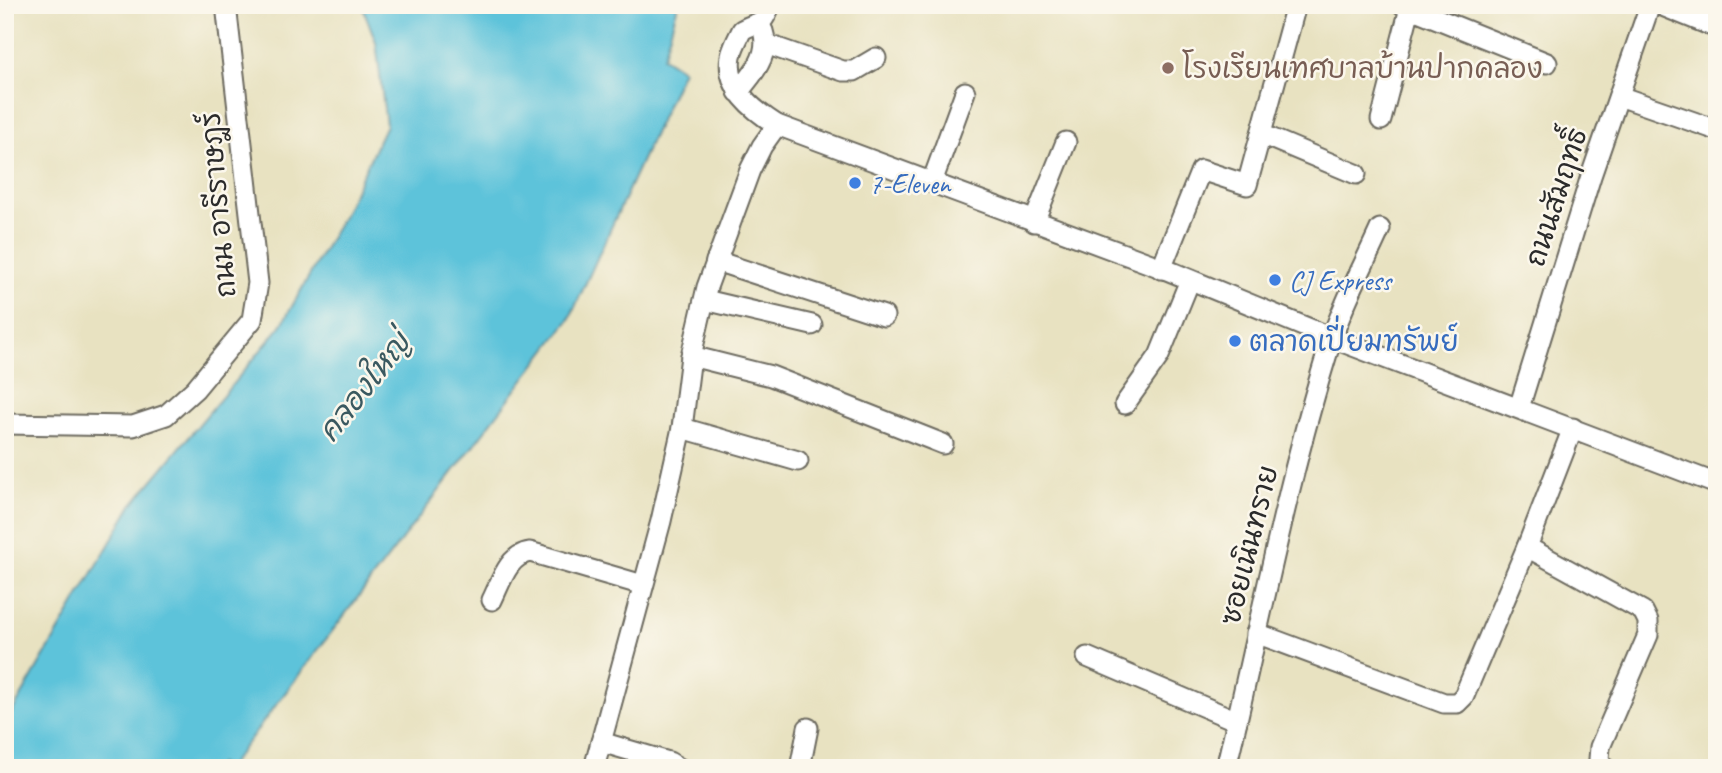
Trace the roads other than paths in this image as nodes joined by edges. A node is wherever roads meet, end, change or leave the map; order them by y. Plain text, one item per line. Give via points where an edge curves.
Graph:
1 (226, 5) edge
2 (788, 5) edge
3 (1296, 5) edge
4 (1650, 5) edge
5 (1660, 5) edge
6 (1406, 7) edge
7 (765, 15) edge
8 (1717, 28) edge
9 (766, 44) junction
10 (876, 58) dead end
11 (1547, 63) dead end
12 (738, 92) junction
13 (965, 92) dead end
14 (1619, 96) junction
15 (1381, 120) dead end
16 (777, 125) junction
17 (1717, 131) edge
18 (1261, 134) junction
19 (1066, 142) dead end
20 (1356, 174) dead end
21 (932, 182) junction
22 (1034, 222) junction
23 (1380, 229) dead end
24 (716, 261) junction
25 (1161, 269) junction
26 (1190, 280) junction
27 (705, 300) junction
28 (884, 316) dead end
29 (813, 325) dead end
30 (1332, 338) junction
31 (691, 356) junction
32 (1125, 404) dead end
33 (1519, 408) junction
34 (5, 424) edge
35 (682, 428) junction
36 (1573, 428) junction
37 (943, 444) dead end
38 (798, 461) dead end
39 (1717, 484) edge
40 (1527, 547) junction
41 (643, 585) junction
42 (492, 600) dead end
43 (1256, 633) junction
44 (1087, 657) dead end
45 (1237, 721) junction
46 (808, 728) dead end
47 (601, 742) junction
48 (594, 768) edge
49 (679, 768) edge
50 (800, 768) edge
51 (1226, 768) edge
52 (1604, 768) edge

1 - 34 street, ถนน อารีราษฎร์ via 258,283 252,320 195,389 166,415 133,426
2 - 7 street
3 - 18 street
4 - 14 street, ถนนสัมฤทธิ์
5 - 8 street
6 - 11 street
6 - 15 street
7 - 9 street
7 - 12 street via 742,30 732,55 730,71
9 - 10 street via 844,71 854,71
9 - 12 street via 755,74
12 - 16 street
13 - 21 street
14 - 17 street
14 - 33 street, ถนนสัมฤทธิ์
16 - 21 street
16 - 24 street via 750,170
18 - 20 street
18 - 25 street via 1247,185 1200,170
19 - 22 street
21 - 22 street
22 - 25 street
23 - 30 street, ซอยเนินทราย
24 - 27 street
24 - 28 street
25 - 26 street
26 - 30 street
26 - 32 street via 1159,356
27 - 29 street
27 - 31 street
30 - 33 street
30 - 43 street, ซอยเนินทราย
31 - 35 street
31 - 37 street via 771,376
33 - 36 street
35 - 38 street
35 - 41 street
36 - 39 street
36 - 40 street
40 - 43 street via 1464,696 1457,703 1444,703
40 - 52 street via 1643,611 1648,621 1648,635 1600,747
41 - 42 street via 530,552 513,560
41 - 47 street
43 - 45 street, ซอยเนินทราย
44 - 45 street
45 - 51 street, ซอยเนินทราย
46 - 50 street
47 - 48 street
47 - 49 street

